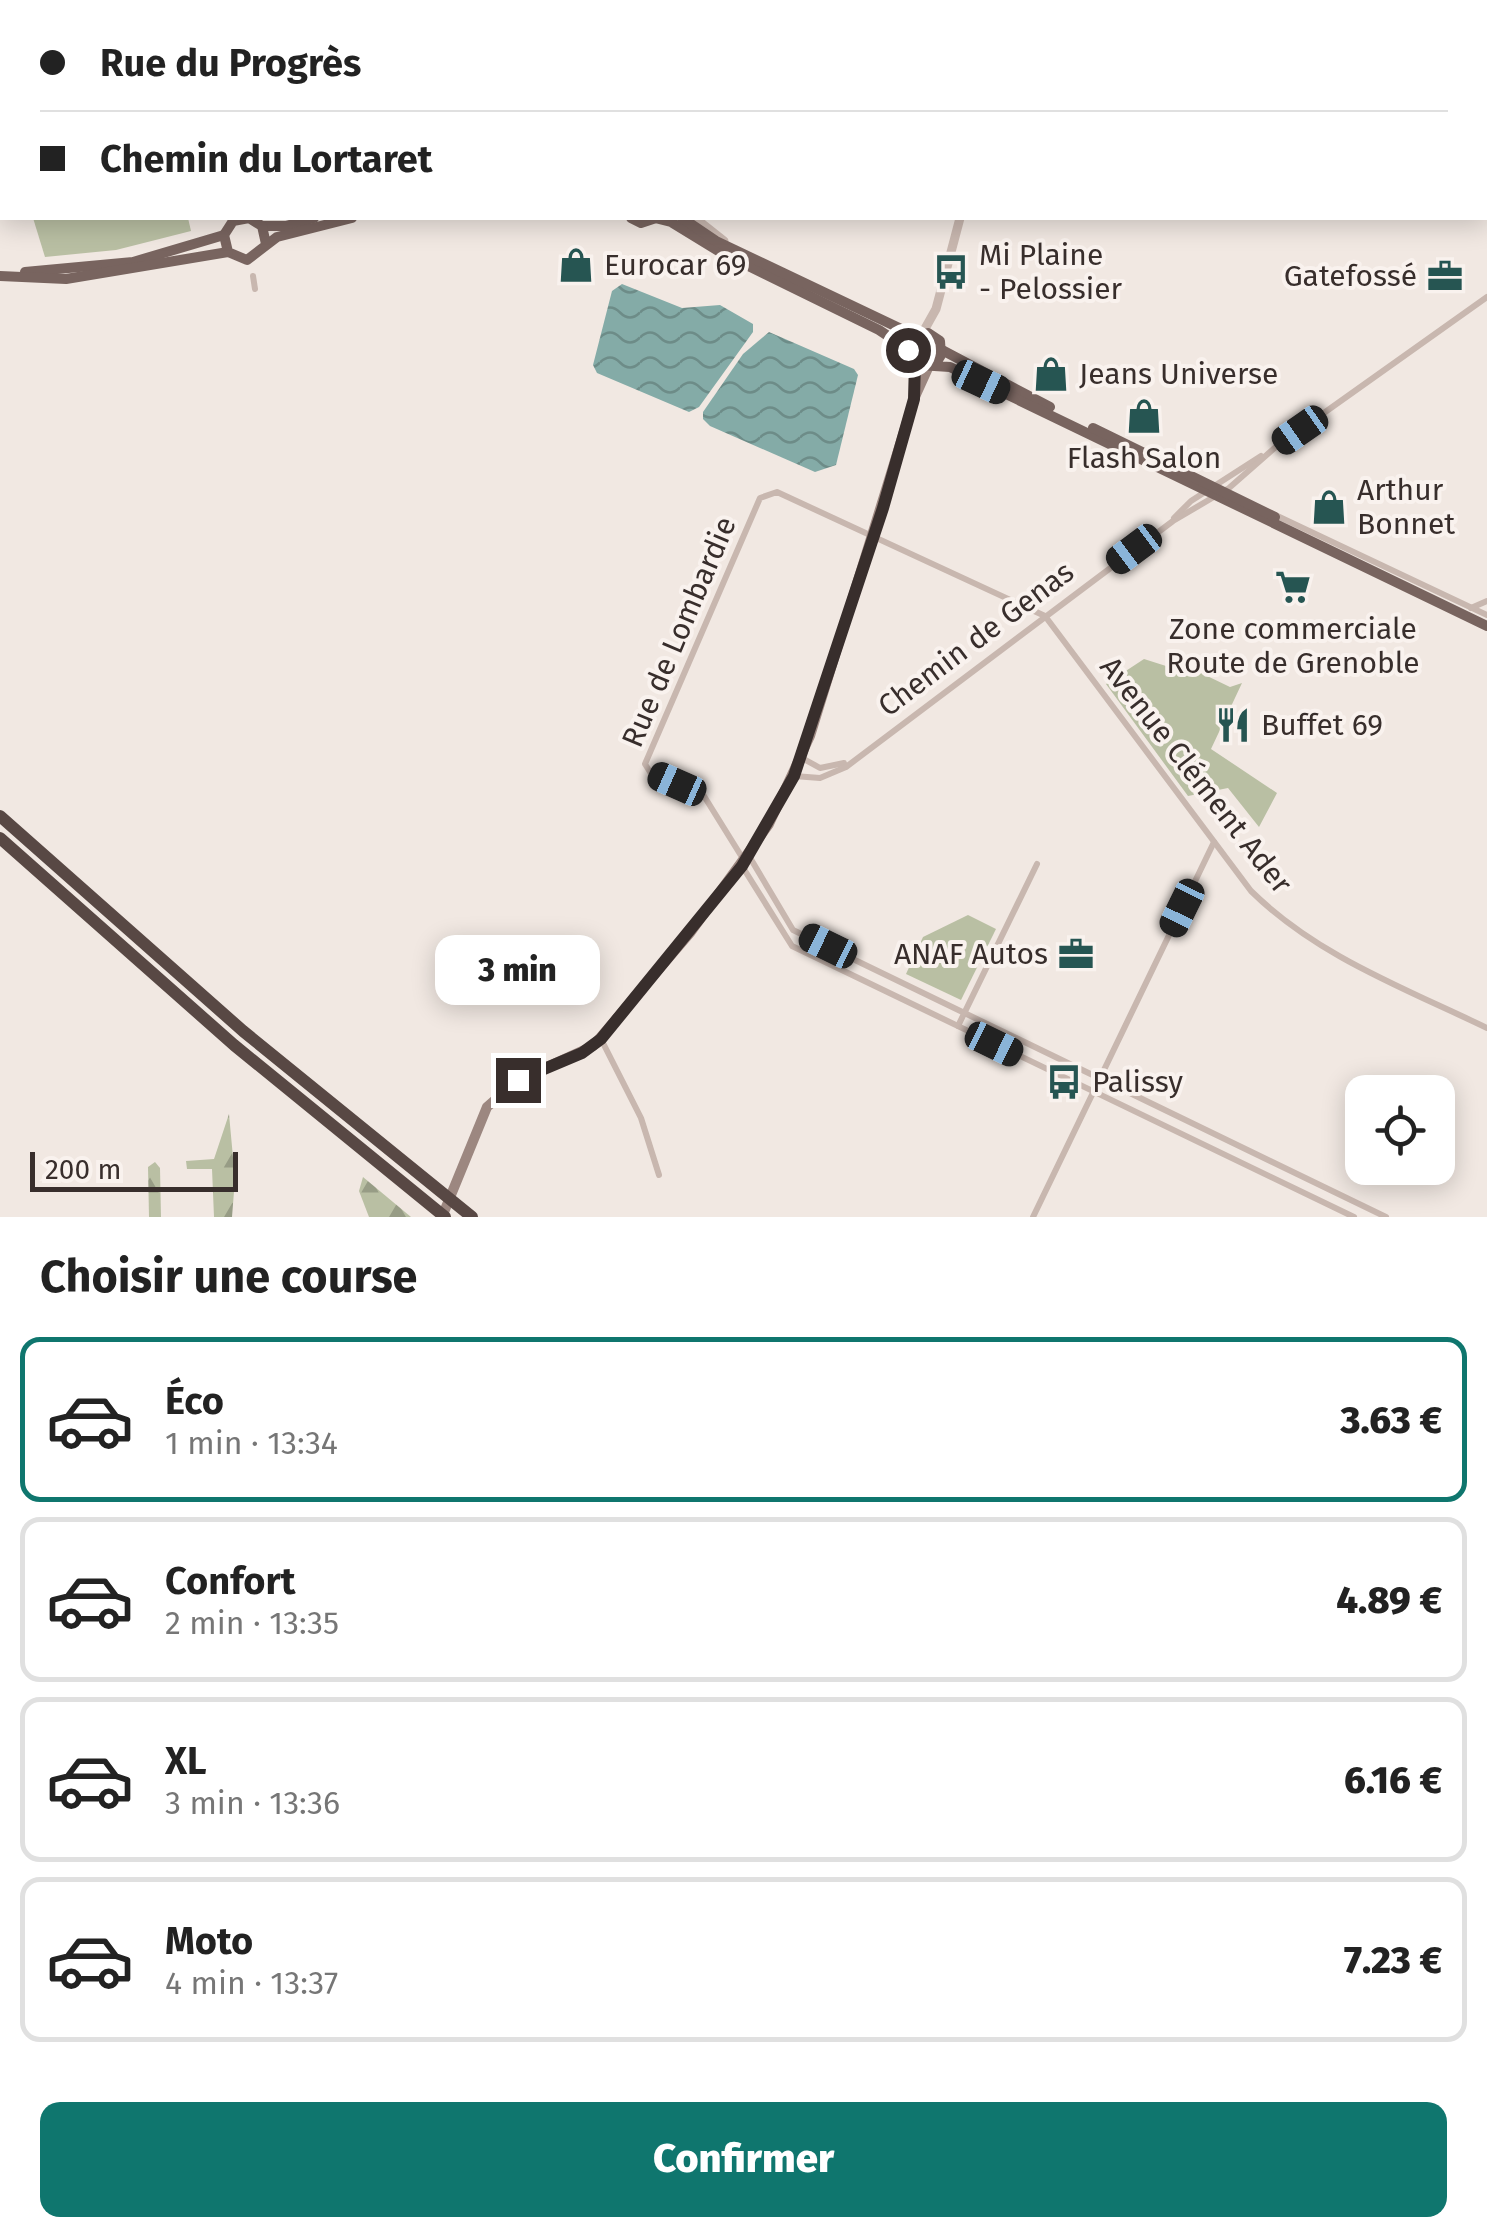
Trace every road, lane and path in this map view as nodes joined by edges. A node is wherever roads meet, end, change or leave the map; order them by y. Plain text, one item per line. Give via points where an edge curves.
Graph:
1 (233, 220) edge
2 (252, 220) edge
3 (307, 220) edge
4 (344, 220) edge
5 (663, 220) edge
6 (685, 220) edge
7 (698, 220) edge
8 (959, 220) edge
9 (262, 226) junction
10 (224, 235) junction
11 (266, 244) junction
12 (734, 249) junction
13 (228, 252) junction
14 (0, 275) edge
15 (253, 276) dead end
16 (256, 289) dead end
17 (1487, 297) edge
18 (936, 309) junction
19 (919, 335) junction
20 (937, 338) junction
21 (908, 350) junction
22 (942, 350) junction
23 (915, 363) junction
24 (932, 364) junction
25 (914, 399) junction
26 (1214, 491) junction
27 (1270, 513) junction
28 (873, 537) junction
29 (1487, 601) edge
30 (1471, 608) junction
31 (1045, 616) junction
32 (1487, 623) edge
33 (802, 758) junction
34 (854, 758) junction
35 (794, 776) junction
36 (0, 816) edge
37 (0, 838) edge
38 (1214, 842) junction
39 (746, 861) junction
40 (1037, 864) dead end
41 (965, 1012) junction
42 (958, 1026) junction
43 (1487, 1028) edge
44 (601, 1039) junction
45 (1100, 1077) junction
46 (1093, 1092) junction
47 (660, 1174) dead end
48 (444, 1217) edge
49 (472, 1217) edge
50 (1033, 1217) edge
51 (1354, 1217) edge
52 (1386, 1217) edge

1 - 10 main road
2 - 9 main road
3 - 9 main road
4 - 11 main road
5 - 21 main road
6 - 12 main road
7 - 12 street
8 - 18 street
9 - 11 main road
10 - 13 main road
10 - 14 main road via 133,262
11 - 13 main road via 252,259
12 - 19 main road
13 - 14 main road via 83,277
15 - 16 street
17 - 26 street, Chemin de Genas
18 - 19 street
18 - 20 street
19 - 20 main road
19 - 21 main road
20 - 22 main road
21 - 23 main road
22 - 24 main road
22 - 26 main road
23 - 24 main road
23 - 25 main road
24 - 25 main road
24 - 26 main road
25 - 28 main road
26 - 27 main road
26 - 31 street, Chemin de Genas
26 - 32 main road
27 - 30 street
27 - 32 main road
28 - 31 street
28 - 33 main road
28 - 39 street, Rue de Lombardie via 777,492 760,498 646,754 650,772 704,796
29 - 30 street
30 - 32 street
31 - 34 street, Chemin de Genas
31 - 38 street, Avenue Clément Ader
33 - 34 street via 831,769
33 - 35 main road
34 - 35 street, Chemin de Genas via 828,776
35 - 39 main road
36 - 49 highway via 243,1030
37 - 48 highway via 234,1045
38 - 43 street, Avenue Clément Ader via 1251,891 1306,938
38 - 45 street
39 - 41 street via 794,930
39 - 42 street via 792,946
39 - 44 main road
40 - 41 street
41 - 42 street
41 - 45 street
42 - 46 street
44 - 47 street via 641,1118
44 - 48 main road via 500,1094 477,1122
45 - 46 street
45 - 52 street
46 - 50 street
46 - 51 street

